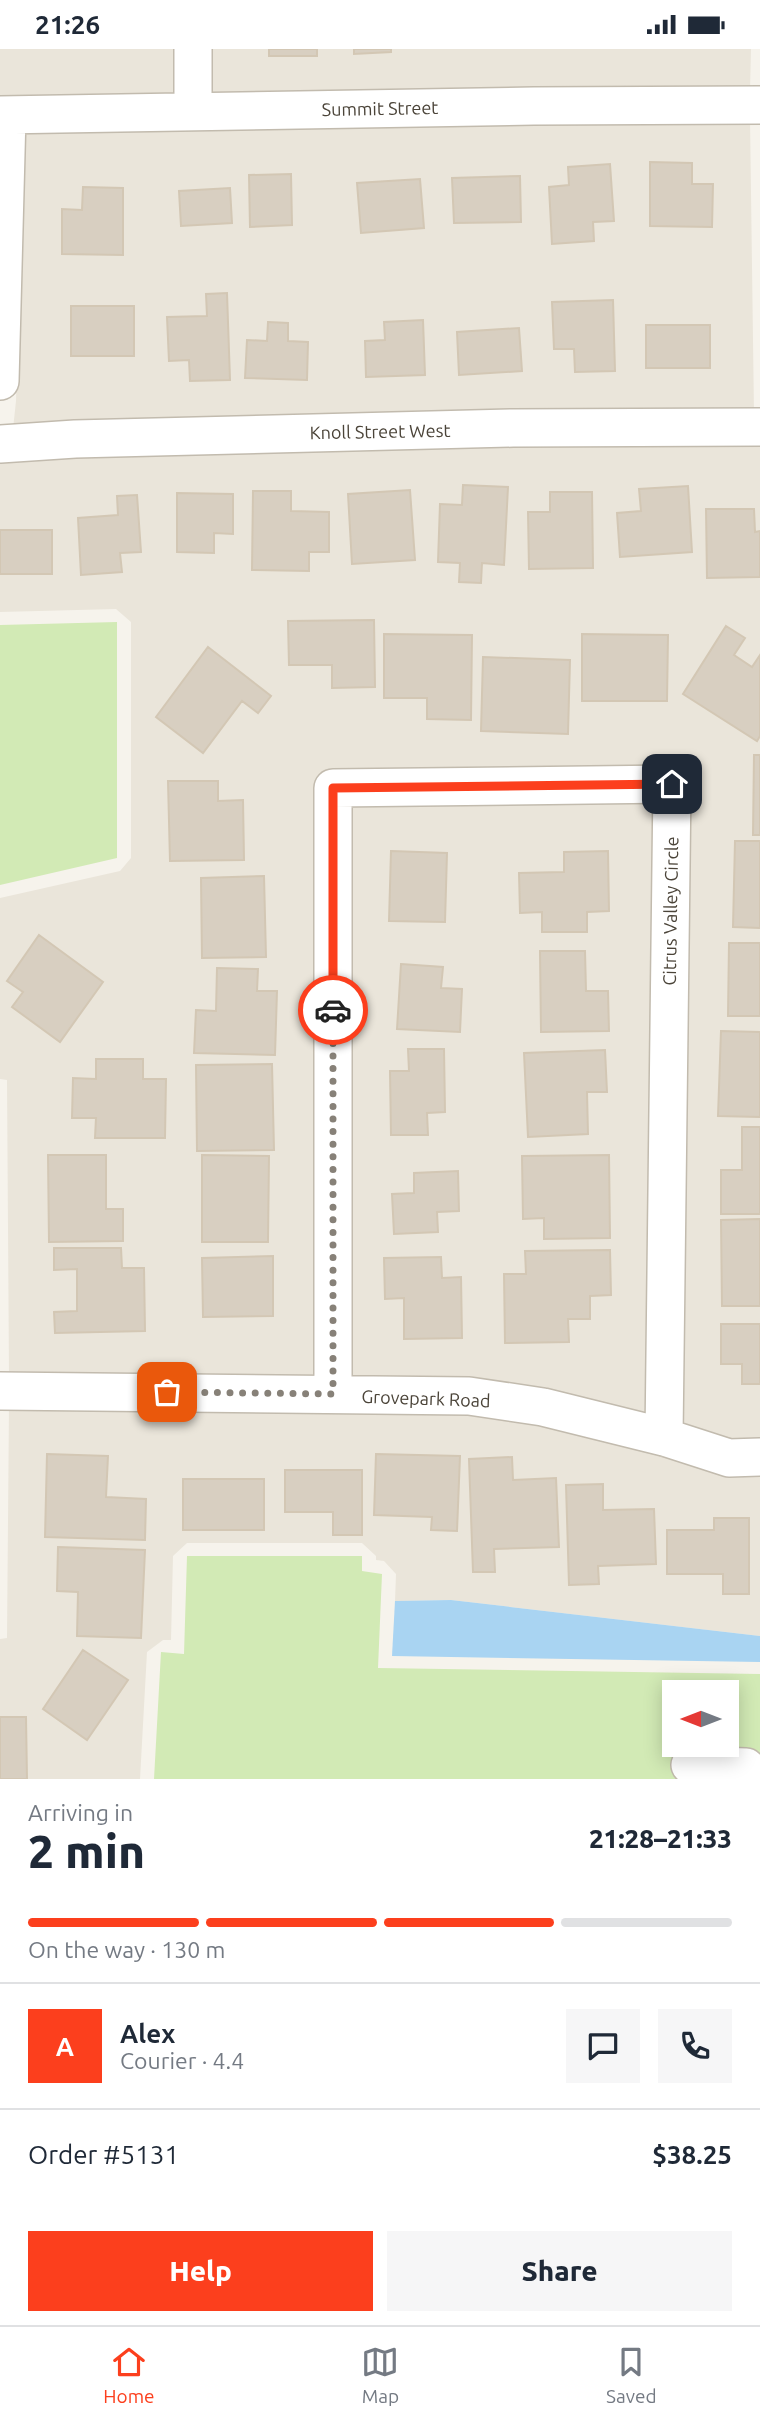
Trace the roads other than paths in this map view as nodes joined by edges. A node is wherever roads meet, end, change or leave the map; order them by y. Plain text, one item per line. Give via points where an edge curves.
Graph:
1 (193, 49) edge
2 (760, 105) edge
3 (193, 111) junction
4 (4, 115) edge
5 (0, 381) edge
6 (760, 427) edge
7 (0, 444) edge
8 (0, 1391) edge
9 (333, 1394) junction
10 (664, 1437) junction
11 (760, 1457) edge
12 (690, 1765) dead end
13 (758, 1779) edge

1 - 3 street
2 - 3 street, Summit Street
3 - 4 street, Summit Street
4 - 5 street
6 - 7 street, Knoll Street West via 513,428
8 - 9 street, Grovepark Road
9 - 10 street, Grovepark Road via 469,1396 542,1407
9 - 10 street, Citrus Valley Circle via 333,788 672,784
10 - 11 street, Grovepark Road via 729,1458
12 - 13 street via 746,1767

